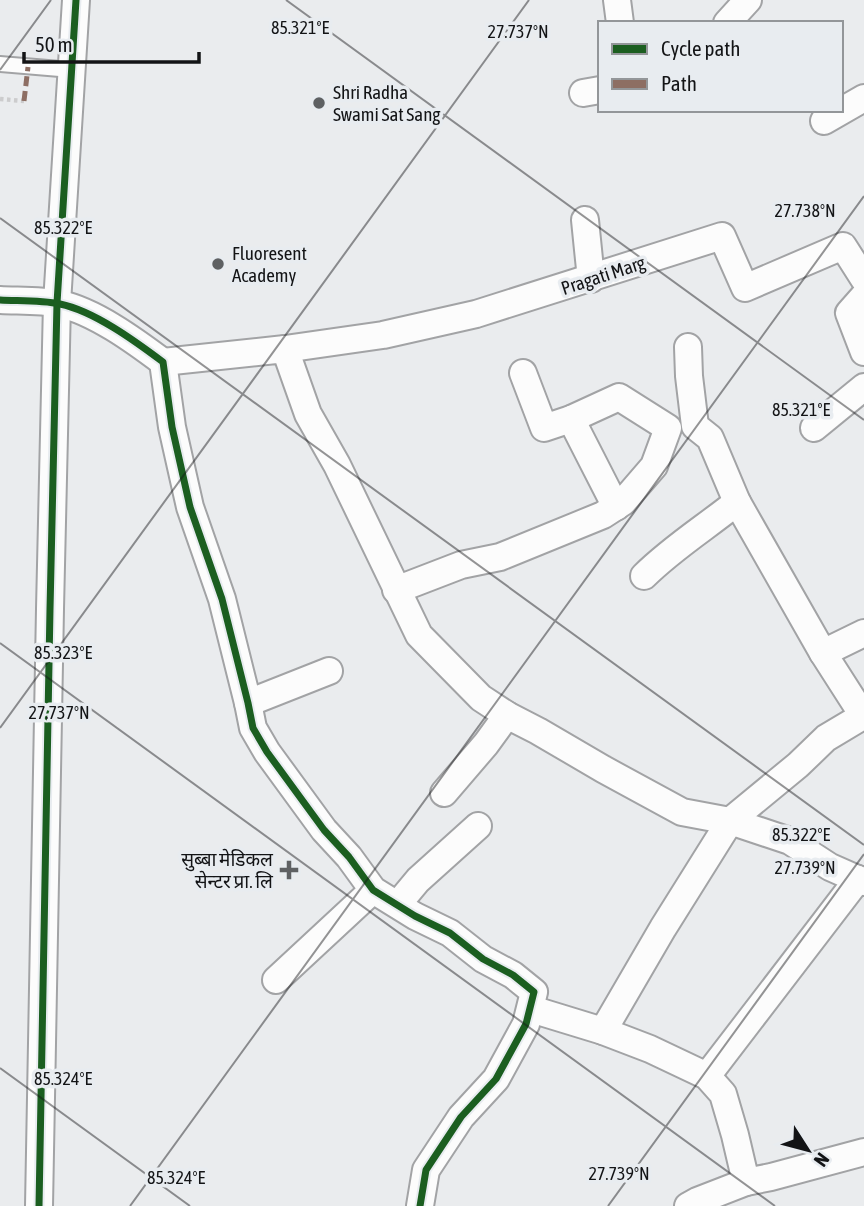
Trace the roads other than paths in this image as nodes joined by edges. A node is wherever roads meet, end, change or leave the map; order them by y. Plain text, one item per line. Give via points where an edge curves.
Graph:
1 (76, 0) edge
2 (617, 0) edge
3 (748, 0) edge
4 (620, 21) edge
5 (729, 21) edge
6 (0, 64) edge
7 (72, 70) junction
8 (864, 98) edge
9 (843, 110) edge
10 (840, 112) edge
11 (824, 121) dead end
12 (585, 220) dead end
13 (591, 279) junction
14 (864, 279) edge
15 (864, 296) edge
16 (0, 300) edge
17 (57, 303) junction
18 (688, 347) dead end
19 (285, 349) junction
20 (864, 352) edge
21 (163, 362) junction
22 (523, 373) dead end
23 (864, 387) edge
24 (570, 419) junction
25 (695, 426) junction
26 (668, 428) junction
27 (814, 428) dead end
28 (737, 502) junction
29 (616, 507) junction
30 (644, 576) dead end
31 (396, 590) junction
32 (864, 633) edge
33 (823, 653) junction
34 (328, 671) dead end
35 (248, 703) junction
36 (507, 715) junction
37 (864, 716) edge
38 (444, 793) dead end
39 (730, 821) junction
40 (478, 826) dead end
41 (861, 880) edge
42 (373, 890) junction
43 (398, 904) junction
44 (276, 980) dead end
45 (531, 1009) junction
46 (603, 1031) junction
47 (707, 1076) junction
48 (864, 1152) edge
49 (746, 1182) junction
50 (39, 1206) edge
51 (420, 1206) edge
52 (688, 1206) edge

1 - 7 street
2 - 4 street
3 - 5 street
6 - 7 lane
7 - 17 street
8 - 9 street
10 - 11 street
12 - 13 street
13 - 14 street, Pragati Marg via 722,236 745,288 843,246
13 - 19 street, Pragati Marg via 450,320
15 - 20 street via 849,313
16 - 17 street
17 - 21 street via 82,310
17 - 50 street
18 - 25 street
19 - 21 street, Pragati Marg
19 - 31 street via 308,414
21 - 35 street via 190,507 222,599
22 - 24 street via 544,428
23 - 27 street
24 - 26 street via 619,397
24 - 29 street
25 - 26 street
25 - 28 street via 710,438
26 - 29 street via 654,466
28 - 30 street
28 - 33 street
29 - 31 street via 500,557 461,565
31 - 36 street via 419,635 481,698
32 - 33 street
33 - 37 street
34 - 35 street
35 - 42 street via 253,728 267,752
36 - 38 street
36 - 39 street via 682,812
37 - 39 street via 826,738
39 - 41 street via 790,841 830,867
39 - 46 street
40 - 43 street
41 - 47 street
42 - 43 street
42 - 44 street
43 - 45 street via 513,975 534,992
45 - 46 street
45 - 51 street via 496,1080 461,1117 426,1170
46 - 47 street
47 - 49 street via 723,1094
48 - 49 street
49 - 52 street

